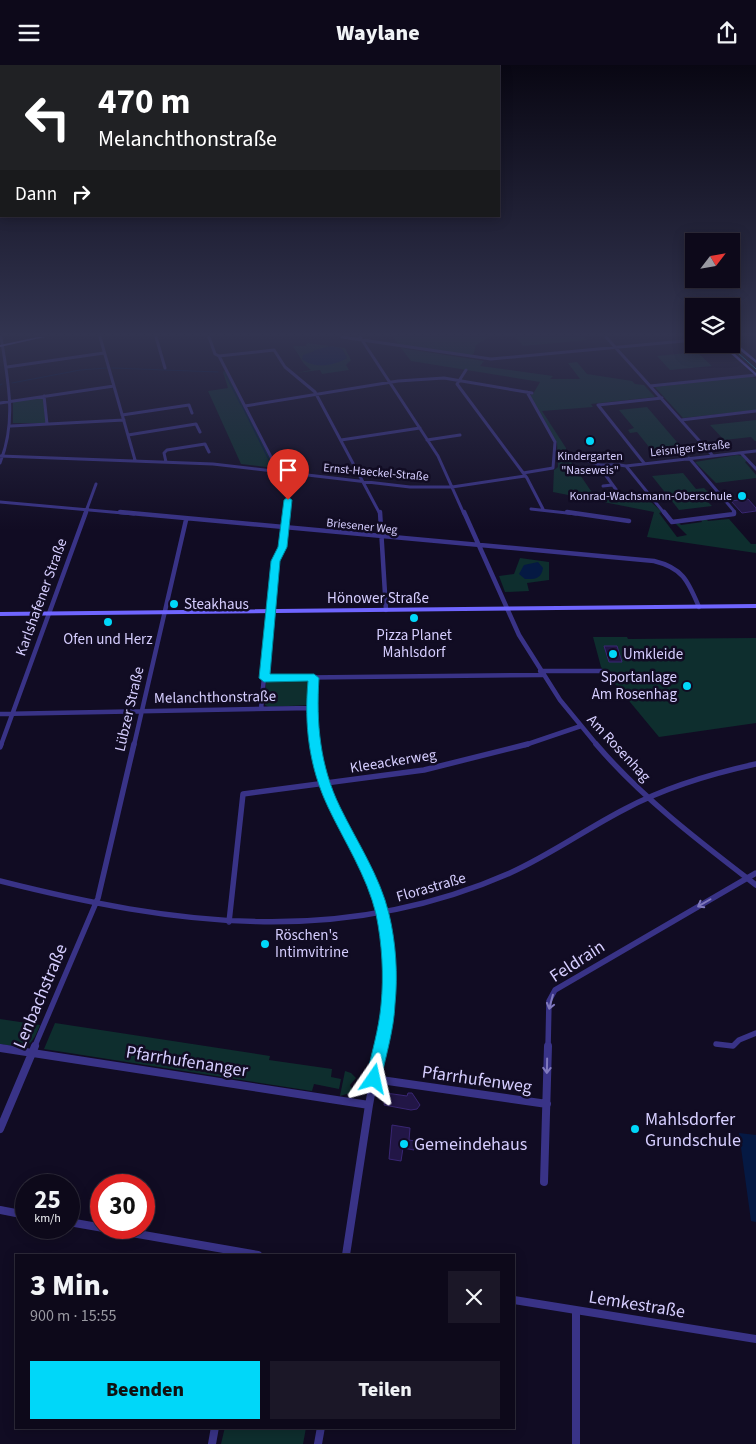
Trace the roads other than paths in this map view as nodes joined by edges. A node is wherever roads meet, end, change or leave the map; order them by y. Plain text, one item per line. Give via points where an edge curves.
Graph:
1 (11, 401) edge
2 (45, 401) edge
3 (118, 401) edge
4 (243, 401) edge
5 (271, 401) edge
6 (321, 401) edge
7 (403, 401) edge
8 (470, 401) edge
9 (532, 401) edge
10 (631, 401) edge
11 (665, 401) edge
12 (245, 406) junction
13 (756, 411) edge
14 (192, 413) dead end
15 (122, 415) junction
16 (681, 420) junction
17 (124, 421) junction
18 (48, 424) junction
19 (11, 426) junction
20 (420, 428) junction
21 (200, 432) dead end
22 (128, 435) junction
23 (460, 435) dead end
24 (341, 440) junction
25 (427, 440) junction
26 (756, 451) edge
27 (209, 452) dead end
28 (741, 453) junction
29 (2, 456) edge
30 (713, 456) junction
31 (584, 458) dead end
32 (689, 458) junction
33 (135, 460) junction
34 (166, 462) junction
35 (0, 463) edge
36 (644, 463) junction
37 (599, 466) junction
38 (626, 466) junction
39 (756, 469) edge
40 (279, 472) junction
41 (524, 475) junction
42 (364, 483) junction
43 (96, 484) dead end
44 (612, 485) junction
45 (603, 486) dead end
46 (452, 487) junction
47 (620, 495) dead end
48 (0, 502) edge
49 (86, 509) junction
50 (531, 509) dead end
51 (543, 509) junction
52 (186, 520) junction
53 (628, 521) dead end
54 (285, 529) junction
55 (383, 539) junction
56 (480, 547) junction
57 (756, 606) edge
58 (700, 607) junction
59 (508, 609) junction
60 (386, 610) junction
61 (270, 611) junction
62 (163, 612) junction
63 (48, 613) junction
64 (0, 614) edge
65 (602, 671) dead end
66 (542, 674) junction
67 (264, 678) junction
68 (314, 678) junction
69 (311, 708) junction
70 (261, 709) junction
71 (141, 711) junction
72 (0, 713) edge
73 (12, 713) junction
74 (580, 726) junction
75 (0, 747) edge
76 (756, 764) edge
77 (324, 785) junction
78 (649, 797) junction
79 (756, 873) edge
80 (746, 879) junction
81 (0, 881) edge
82 (756, 885) edge
83 (97, 904) junction
84 (382, 913) junction
85 (228, 922) junction
86 (756, 1033) edge
87 (716, 1044) dead end
88 (0, 1048) edge
89 (32, 1053) junction
90 (374, 1079) junction
91 (547, 1104) junction
92 (369, 1105) junction
93 (0, 1129) edge
94 (544, 1183) dead end
95 (0, 1210) edge
96 (15, 1213) edge
97 (80, 1224) edge
98 (249, 1254) edge
99 (346, 1254) edge
100 (515, 1300) edge
101 (576, 1311) junction
102 (756, 1339) edge
103 (215, 1429) edge
104 (321, 1429) edge
105 (212, 1444) edge
106 (318, 1444) edge
107 (576, 1444) edge

1 - 19 street
2 - 18 street
3 - 15 street
4 - 12 street
5 - 12 street
6 - 24 street
7 - 20 street, Am Rosenhag
8 - 41 street
9 - 41 street, Ernst-Haeckel-Straße via 556,446 553,468
10 - 36 street via 598,405
11 - 16 street
12 - 40 street
13 - 16 street
14 - 15 street via 189,405
15 - 17 street
16 - 30 street
17 - 18 street
17 - 22 street
18 - 19 street
19 - 29 street
20 - 24 street
20 - 25 street, Am Rosenhag
21 - 22 street via 196,424
22 - 33 street
23 - 25 street
24 - 42 street
25 - 46 street, Am Rosenhag
26 - 28 street, Leisniger Straße
27 - 34 street via 206,444 167,450 164,453
28 - 30 street, Leisniger Straße
28 - 39 street
29 - 33 street, Ernst-Haeckel-Straße
29 - 35 street
30 - 32 street, Leisniger Straße
31 - 37 street via 591,465
32 - 36 street, Leisniger Straße
32 - 38 street via 734,514 672,522
33 - 34 street, Ernst-Haeckel-Straße
34 - 40 street, Ernst-Haeckel-Straße
36 - 38 street, Leisniger Straße
37 - 38 street, Leisniger Straße
37 - 44 street
40 - 42 street, Ernst-Haeckel-Straße
40 - 54 street via 289,492
41 - 46 street, Ernst-Haeckel-Straße
41 - 51 street
42 - 46 street, Ernst-Haeckel-Straße
42 - 55 street via 381,515
43 - 49 street, Karlshafener Straße
44 - 45 street
44 - 47 street
46 - 56 street, Am Rosenhag
48 - 49 street, Briesener Weg
49 - 52 street, Briesener Weg
49 - 63 street, Karlshafener Straße
50 - 51 street
51 - 53 street
52 - 54 street, Briesener Weg
52 - 62 street, Lübzer Straße
54 - 55 street, Briesener Weg
54 - 61 street via 283,547 275,561
55 - 56 street, Briesener Weg
55 - 60 street
56 - 58 street, Briesener Weg via 665,563 685,575
56 - 59 street, Am Rosenhag
57 - 58 main road, Hönower Straße
58 - 59 main road, Hönower Straße
59 - 60 main road, Hönower Straße
59 - 66 street, Am Rosenhag
60 - 61 main road, Hönower Straße
61 - 62 main road, Hönower Straße
61 - 67 street
62 - 63 main road, Hönower Straße
62 - 71 street, Lübzer Straße
63 - 64 main road, Hönower Straße
63 - 73 street, Karlshafener Straße
65 - 66 street, Melanchthonstraße
66 - 68 street, Melanchthonstraße
66 - 74 street, Am Rosenhag
67 - 68 street, Melanchthonstraße
67 - 70 street
68 - 69 street
69 - 70 street, Melanchthonstraße
69 - 77 street via 315,751
70 - 71 street, Melanchthonstraße
71 - 73 street, Melanchthonstraße
71 - 83 street, Lübzer Straße
72 - 73 street, Melanchthonstraße
73 - 75 street, Karlshafener Straße
74 - 77 street, Kleeackerweg via 524,745 424,770
74 - 78 street, Am Rosenhag
76 - 78 street, Florastraße via 695,779
77 - 84 street via 361,859
77 - 85 street, Kleeackerweg via 243,794
78 - 80 street, Am Rosenhag
78 - 84 street, Florastraße via 501,877 436,901
79 - 80 street, Feldrain
80 - 82 street, Am Rosenhag
80 -> 91 street, Feldrain via 555,991 549,1001
81 - 83 street, Florastraße
83 - 85 street, Florastraße
83 - 89 street, Lenbachstraße
84 - 85 street, Florastraße via 286,923
84 - 90 street via 389,958 388,1005
86 - 87 street via 733,1046
88 - 89 street, Pfarrhufenanger
89 - 92 street, Pfarrhufenanger
89 - 93 street, Lenbachstraße
90 - 91 street, Pfarrhufenweg
90 - 92 street
91 - 94 street, Feldrain
92 - 99 street
95 - 96 street
97 - 98 street
100 - 101 street, Lemkestraße
101 - 102 street, Lemkestraße
101 - 107 street
103 - 105 street
104 - 106 street

